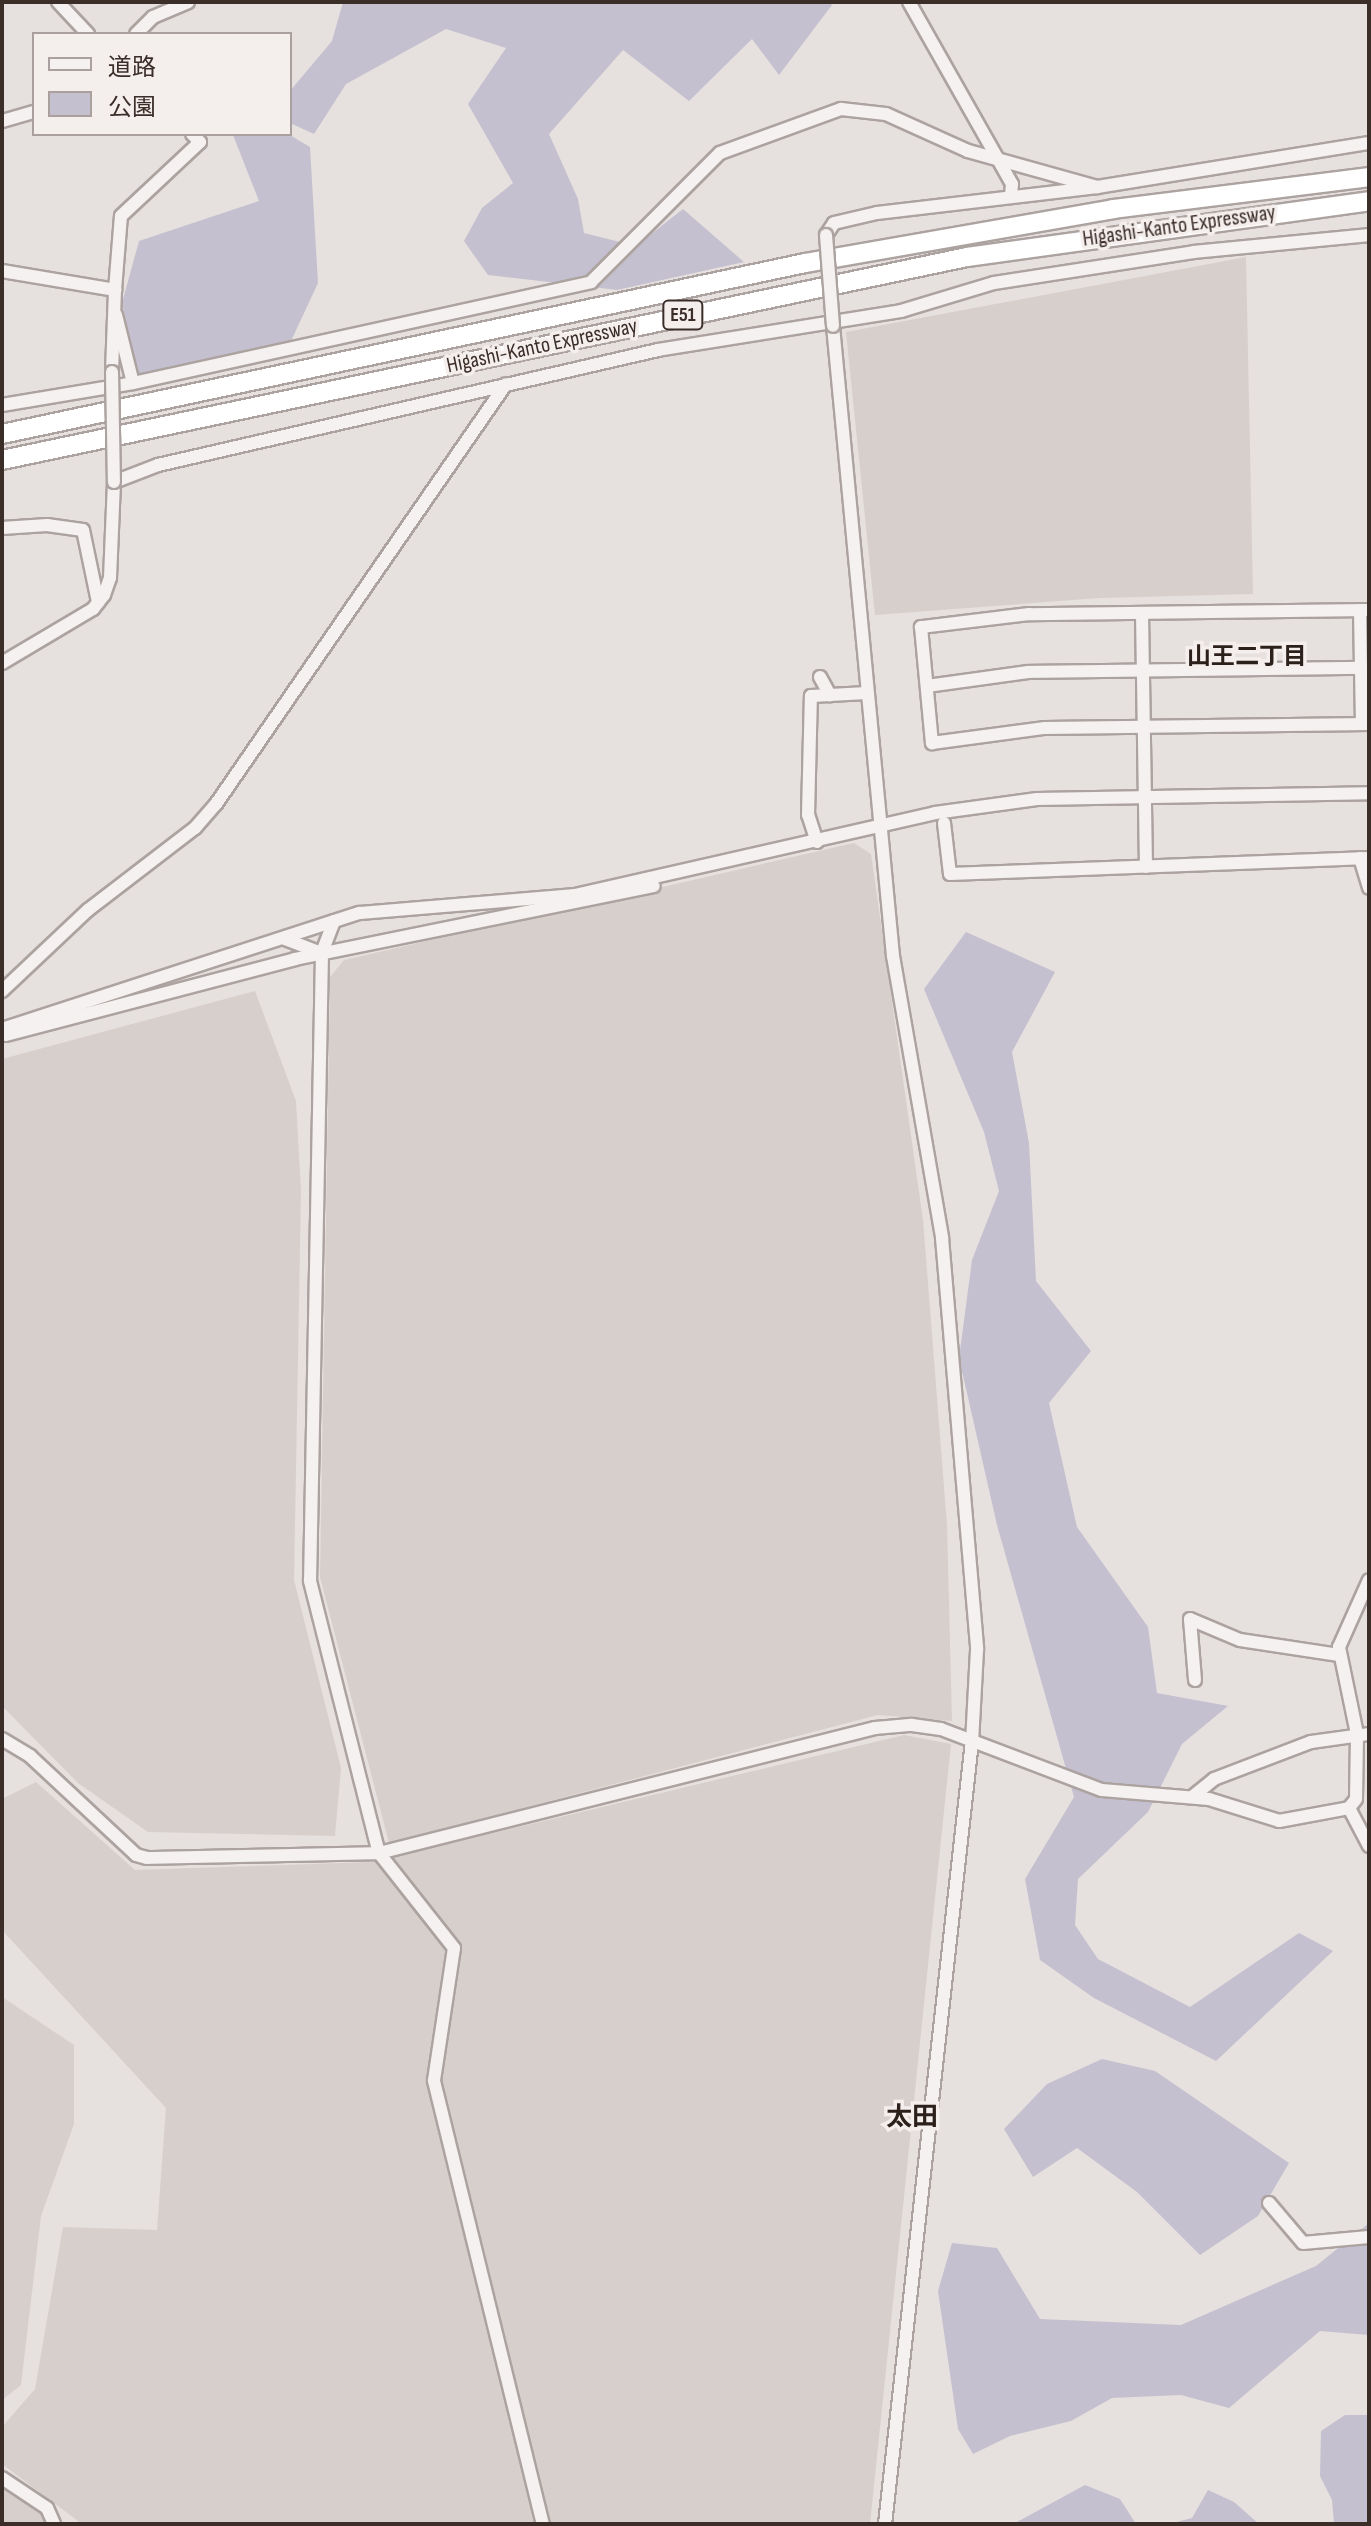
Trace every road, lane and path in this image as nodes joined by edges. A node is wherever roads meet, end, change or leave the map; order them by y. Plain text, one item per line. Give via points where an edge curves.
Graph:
1 (58, 2) edge
2 (188, 2) edge
3 (909, 2) edge
4 (86, 32) edge
5 (138, 32) edge
6 (32, 113) edge
7 (2, 121) edge
8 (194, 136) edge
9 (1369, 143) edge
10 (996, 159) junction
11 (1369, 177) edge
12 (1097, 187) junction
13 (1011, 196) junction
14 (1369, 201) edge
15 (1369, 235) edge
16 (2, 271) edge
17 (115, 290) junction
18 (114, 312) junction
19 (833, 326) junction
20 (133, 383) junction
21 (506, 384) junction
22 (2, 405) edge
23 (2, 434) edge
24 (2, 460) edge
25 (114, 482) junction
26 (2, 528) edge
27 (98, 602) junction
28 (1365, 610) edge
29 (1142, 613) junction
30 (2, 663) edge
31 (1361, 668) junction
32 (1144, 669) junction
33 (820, 677) dead end
34 (927, 686) junction
35 (867, 693) junction
36 (830, 695) junction
37 (1366, 724) edge
38 (1145, 727) junction
39 (1369, 793) edge
40 (1145, 796) junction
41 (944, 823) dead end
42 (879, 827) junction
43 (817, 842) junction
44 (1364, 858) edge
45 (1146, 867) junction
46 (683, 873) junction
47 (1369, 888) edge
48 (334, 921) junction
49 (279, 938) junction
50 (322, 953) junction
51 (2, 991) edge
52 (2, 1029) edge
53 (2, 1036) edge
54 (1369, 1580) edge
55 (1339, 1655) junction
56 (1195, 1680) dead end
57 (1363, 1734) edge
58 (2, 1739) edge
59 (972, 1741) junction
60 (1192, 1797) junction
61 (1349, 1808) junction
62 (1369, 1846) edge
63 (379, 1853) junction
64 (1269, 2203) dead end
65 (1369, 2237) edge
66 (2, 2478) edge
67 (54, 2524) edge
68 (543, 2524) edge
69 (885, 2524) edge

1 - 4 street
2 - 5 street via 153,17
3 - 10 street
6 - 7 street
8 - 17 street via 200,142 121,216
9 - 12 street
10 - 12 street
10 - 13 street via 1012,184
10 - 20 street via 886,114 841,109 720,153 591,282
11 - 23 highway, Higashi-Kanto Expressway / E51 via 1113,209 805,263
12 - 13 street
13 - 19 street, bridge via 834,223 826,235
14 - 24 highway, Higashi-Kanto Expressway / E51 via 967,257
15 - 19 street via 1076,269 994,283
16 - 17 street
17 - 18 street
18 - 20 street
18 - 25 street, bridge
19 - 21 street via 658,350
19 - 35 street
20 - 22 street
21 - 25 street via 226,447
21 - 51 street via 216,804 195,828 88,910
25 - 27 street via 110,578
26 - 27 street via 47,525 83,530
27 - 30 street
28 - 29 street
28 - 31 street
29 - 32 street
29 - 34 street via 1029,614 921,627
31 - 32 street
31 - 37 street
32 - 34 street via 1028,672
32 - 38 street
33 - 36 street
34 - 38 street via 932,743 1045,728
35 - 36 street
35 - 42 street
36 - 43 street via 811,696 808,815
37 - 38 street
38 - 40 street
39 - 40 street
40 - 42 street via 993,803
40 - 45 street
41 - 45 street via 950,874
42 - 43 street
42 - 59 street via 901,1009 942,1238 977,1650
43 - 46 street
44 - 45 street
44 - 47 street
46 - 48 street via 512,904 409,905
46 - 50 street via 659,885 579,904
48 - 49 street
48 - 50 street
49 - 50 street via 306,943
49 - 52 street
50 - 53 street
50 - 63 street via 310,1581
54 - 55 street via 1342,1634
55 - 56 street via 1240,1640 1190,1619
55 - 57 street
57 - 60 street via 1311,1742 1214,1779
57 - 61 street via 1356,1799
58 - 63 street via 30,1756 136,1855
59 - 60 street via 1102,1790
59 - 63 street via 912,1725 875,1728
59 - 69 street
60 - 61 street via 1279,1821
61 - 62 street
63 - 68 street via 454,1948 434,2081
64 - 65 street via 1303,2243
66 - 67 street via 47,2508

